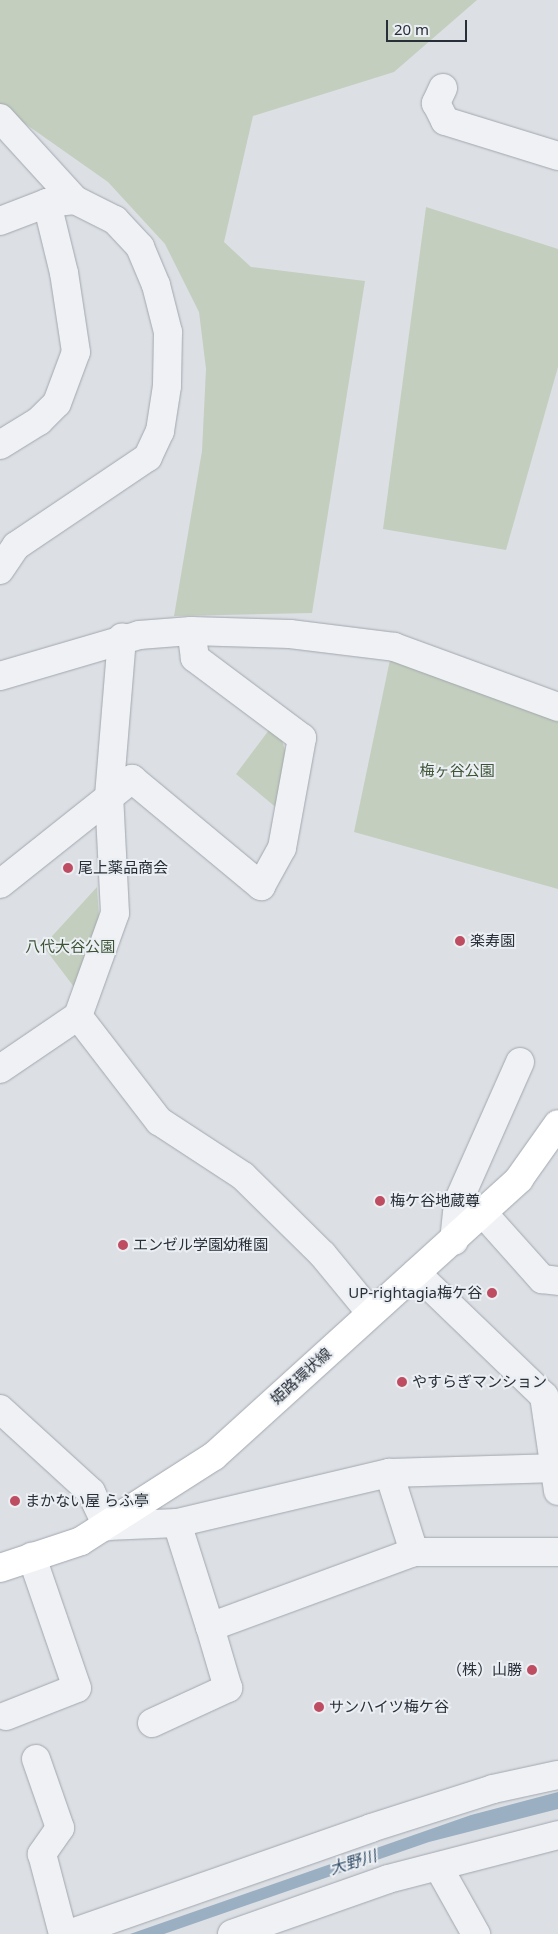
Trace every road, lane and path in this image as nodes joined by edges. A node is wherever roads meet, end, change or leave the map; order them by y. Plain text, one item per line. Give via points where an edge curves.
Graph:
1 (443, 88) dead end
2 (0, 118) edge
3 (558, 156) edge
4 (75, 200) junction
5 (47, 203) junction
6 (0, 221) edge
7 (0, 445) edge
8 (0, 570) edge
9 (190, 631) junction
10 (122, 638) junction
11 (0, 676) edge
12 (558, 707) edge
13 (109, 796) junction
14 (0, 884) edge
15 (78, 1016) junction
16 (520, 1062) dead end
17 (0, 1069) edge
18 (558, 1124) edge
19 (483, 1213) junction
20 (454, 1241) junction
21 (416, 1273) junction
22 (558, 1282) edge
23 (370, 1312) junction
24 (0, 1409) edge
25 (389, 1473) junction
26 (558, 1476) edge
27 (177, 1523) junction
28 (108, 1526) junction
29 (414, 1552) junction
30 (558, 1552) edge
31 (32, 1557) junction
32 (0, 1568) edge
33 (210, 1627) junction
34 (6, 1716) dead end
35 (152, 1723) dead end
36 (36, 1759) dead end
37 (558, 1775) edge
38 (558, 1835) edge
39 (439, 1868) junction
40 (62, 1934) edge
41 (69, 1934) edge
42 (232, 1934) edge
43 (476, 1934) edge

1 - 3 street via 436,103 445,121 534,138
2 - 4 street
4 - 5 street
4 - 8 street via 114,220 140,247 156,285 168,332 167,386 160,431 148,457 16,546
5 - 6 street
5 - 7 street via 64,273 76,352 57,403 39,421
9 - 10 street
9 - 12 street via 290,634 394,647
9 - 13 street via 195,658 302,738 282,848 261,886 132,779
10 - 11 street
10 - 13 street
13 - 14 street
13 - 15 street via 115,913
15 - 17 street
15 - 23 street via 159,1121 243,1176 323,1255
16 - 20 street via 458,1202
18 - 19 main road, 姫路環状線 via 519,1179
19 - 20 main road, 姫路環状線
19 - 22 street via 542,1279
20 - 21 main road, 姫路環状線
21 - 23 main road, 姫路環状線
21 - 26 street via 544,1396
23 - 28 main road, 姫路環状線 via 214,1456
24 - 28 street via 91,1492
25 - 26 street
25 - 27 street
25 - 29 street
27 - 28 street
27 - 33 street
28 - 31 main road, 姫路環状線 via 81,1541
29 - 30 street
29 - 33 street
31 - 32 main road, 姫路環状線
31 - 34 street via 77,1688
33 - 35 street via 228,1688
36 - 40 street via 60,1828 42,1854
37 - 41 street via 494,1790 371,1828
38 - 39 street
39 - 42 street via 388,1879
39 - 43 street

